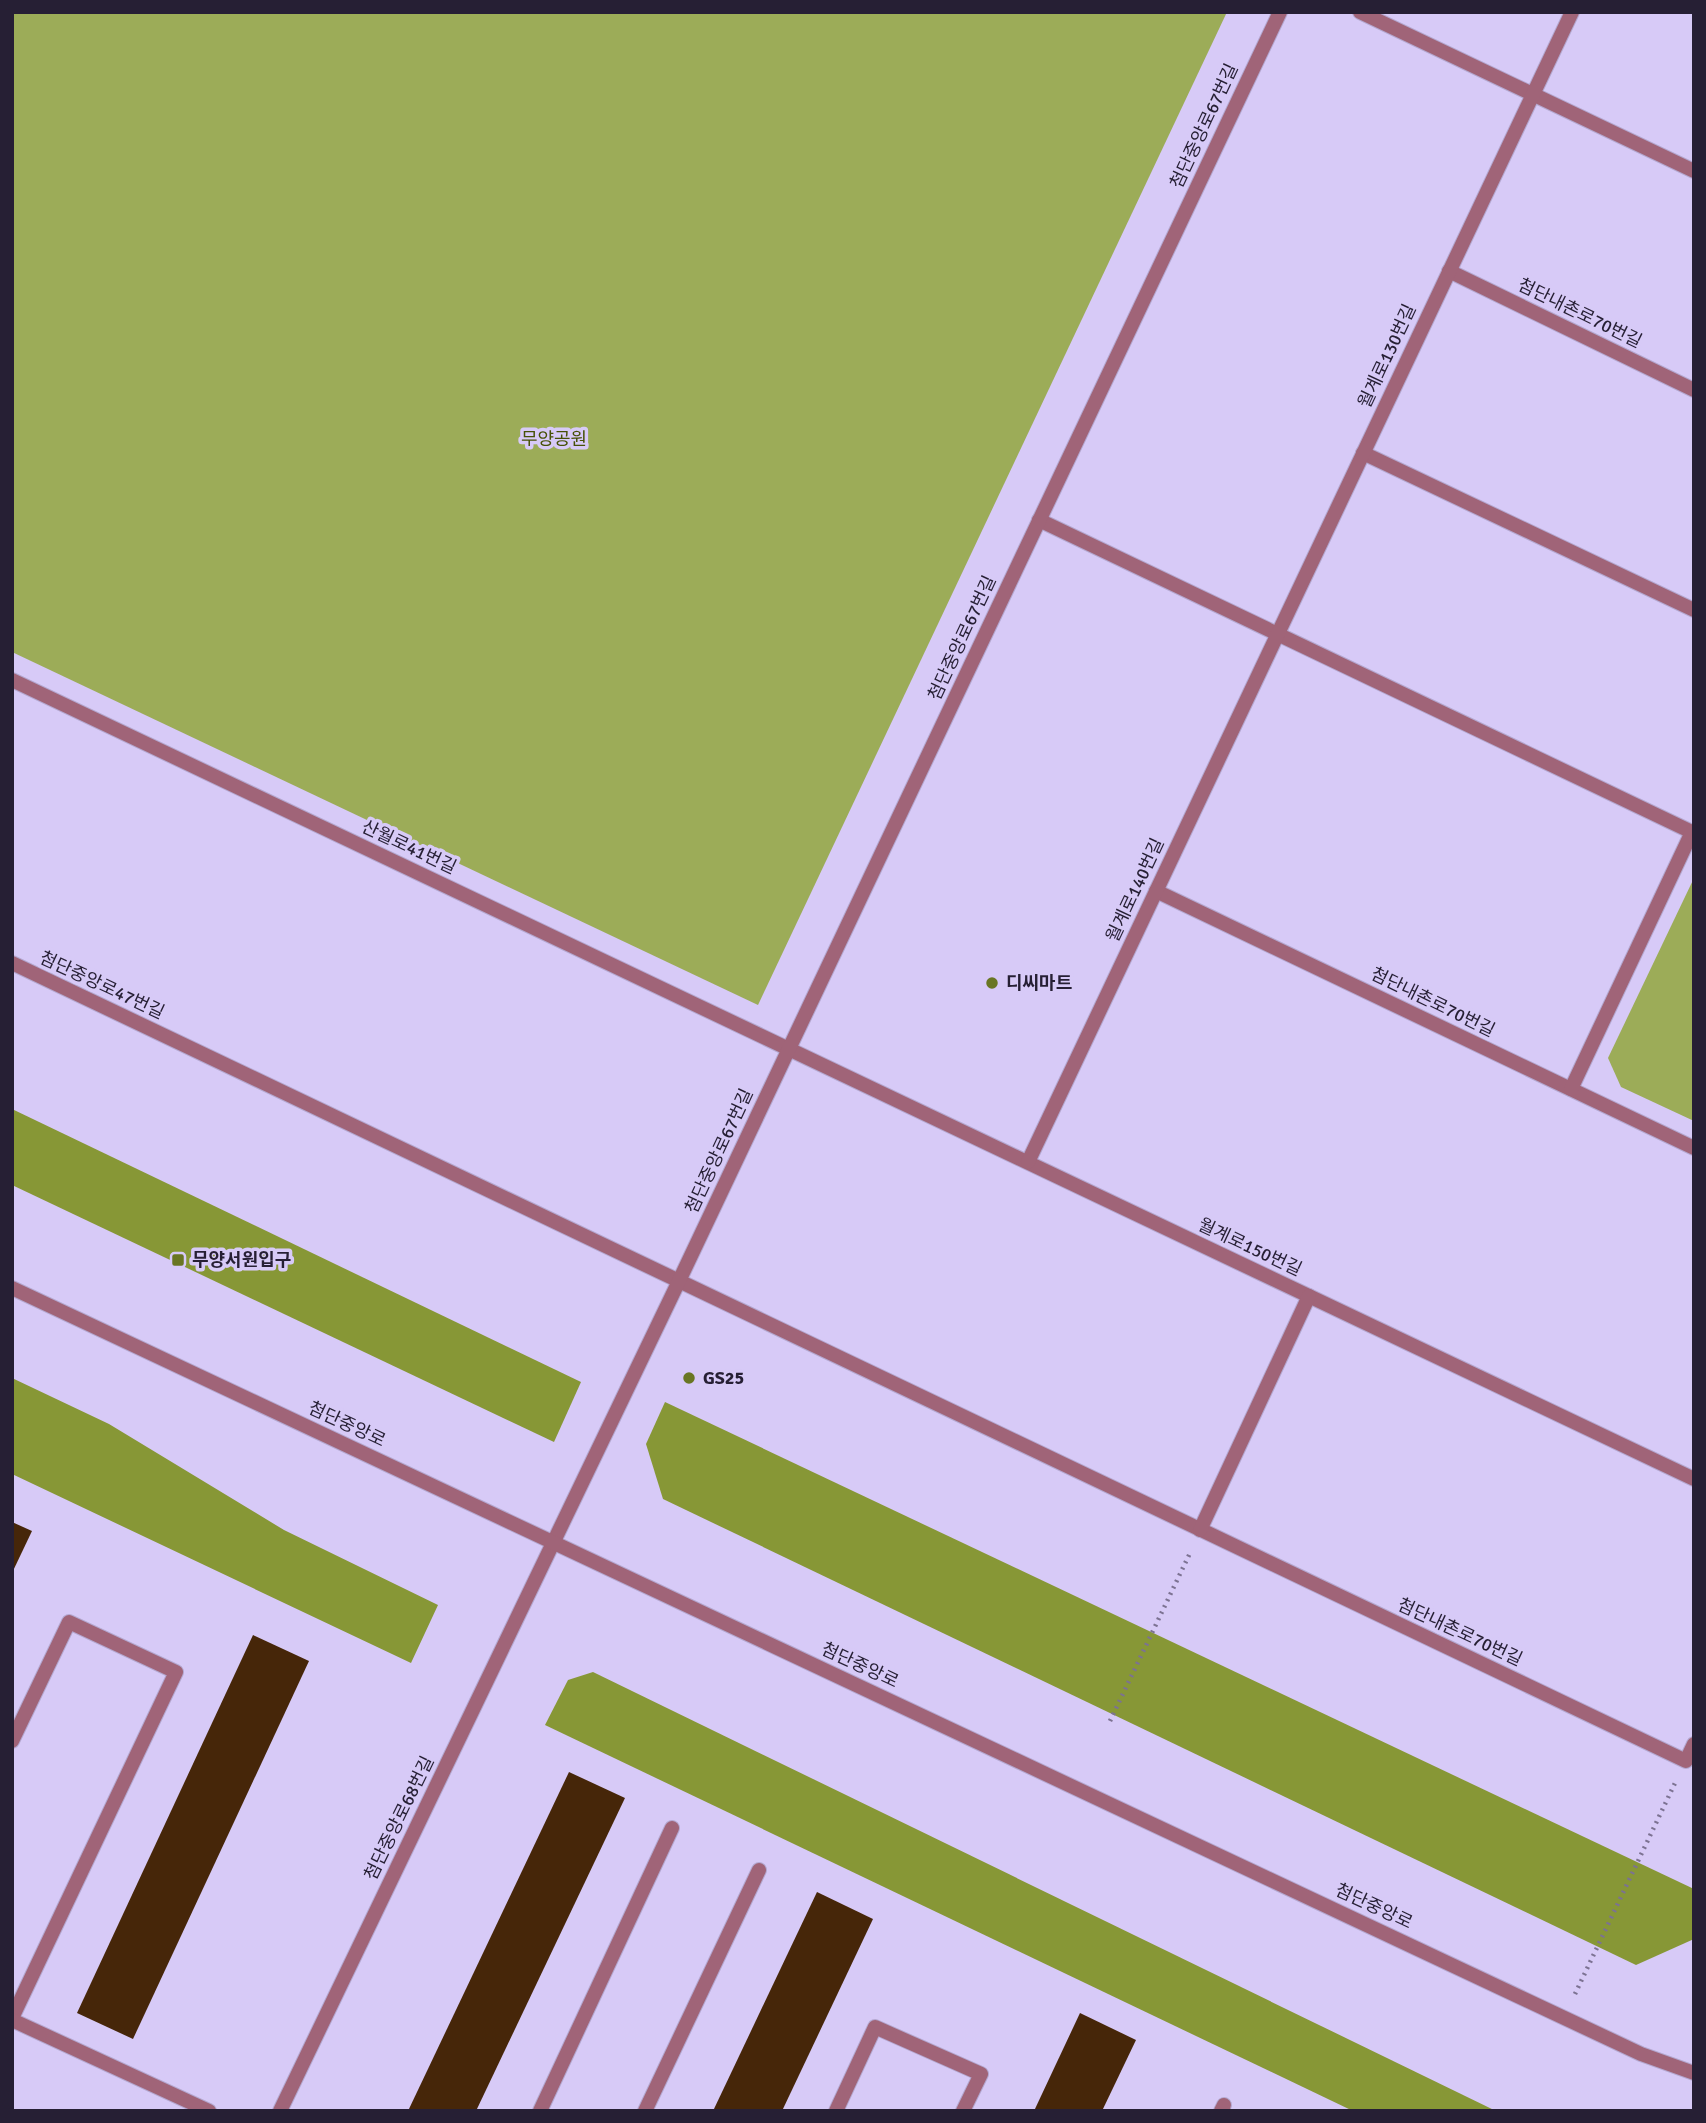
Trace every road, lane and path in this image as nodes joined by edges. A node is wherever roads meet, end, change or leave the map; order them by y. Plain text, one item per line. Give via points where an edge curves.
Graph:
1 (1280, 12) edge
2 (1360, 12) edge
3 (1572, 12) edge
4 (1533, 94) junction
5 (1694, 171) edge
6 (1449, 271) junction
7 (1694, 390) edge
8 (1363, 453) junction
9 (1039, 520) junction
10 (1694, 610) edge
11 (1278, 634) junction
12 (12, 680) edge
13 (1693, 832) edge
14 (1156, 891) junction
15 (12, 964) edge
16 (789, 1049) junction
17 (1571, 1089) junction
18 (1694, 1148) edge
19 (1028, 1162) junction
20 (679, 1281) junction
21 (12, 1288) edge
22 (1309, 1296) junction
23 (1694, 1479) edge
24 (1200, 1530) junction
25 (554, 1543) junction
26 (1110, 1721) dead end
27 (12, 1741) edge
28 (1694, 1744) edge
29 (1686, 1761) junction
30 (672, 1829) dead end
31 (759, 1870) dead end
32 (1564, 2017) junction
33 (12, 2019) edge
34 (1694, 2073) edge
35 (209, 2111) edge
36 (280, 2111) edge
37 (540, 2111) edge
38 (645, 2111) edge
39 (836, 2111) edge
40 (963, 2111) edge

1 - 9 street, 첨단중앙로67번길
2 - 4 street
3 - 4 street, 월계로130번길
4 - 5 street
4 - 6 street, 월계로130번길
6 - 7 street, 첨단내촌로70번길
6 - 8 street, 월계로130번길
8 - 10 street
8 - 11 street, 월계로130번길
9 - 11 street
9 - 16 street, 첨단중앙로67번길
11 - 13 street
11 - 14 street, 월계로140번길
12 - 16 street, 산월로41번길
13 - 17 street
14 - 17 street, 첨단내촌로70번길
14 - 19 street, 월계로140번길
15 - 20 street, 첨단중앙로47번길
16 - 19 street, 월계로150번길
16 - 20 street, 첨단중앙로67번길
17 - 18 street, 첨단내촌로70번길
19 - 22 street, 월계로150번길
20 - 24 street
20 - 25 street, 첨단중앙로67번길
21 - 25 street, 첨단중앙로
22 - 23 street, 월계로150번길
22 - 24 street
24 - 26 path
24 - 29 street, 첨단내촌로70번길
25 - 32 street, 첨단중앙로
25 - 36 street, 첨단중앙로68번길
27 - 33 street via 69,1622 176,1672
28 - 29 street
29 - 32 path
30 - 37 street
31 - 38 street
32 - 34 street, 첨단중앙로 via 1641,2054
33 - 35 street
39 - 40 street via 875,2027 981,2074

